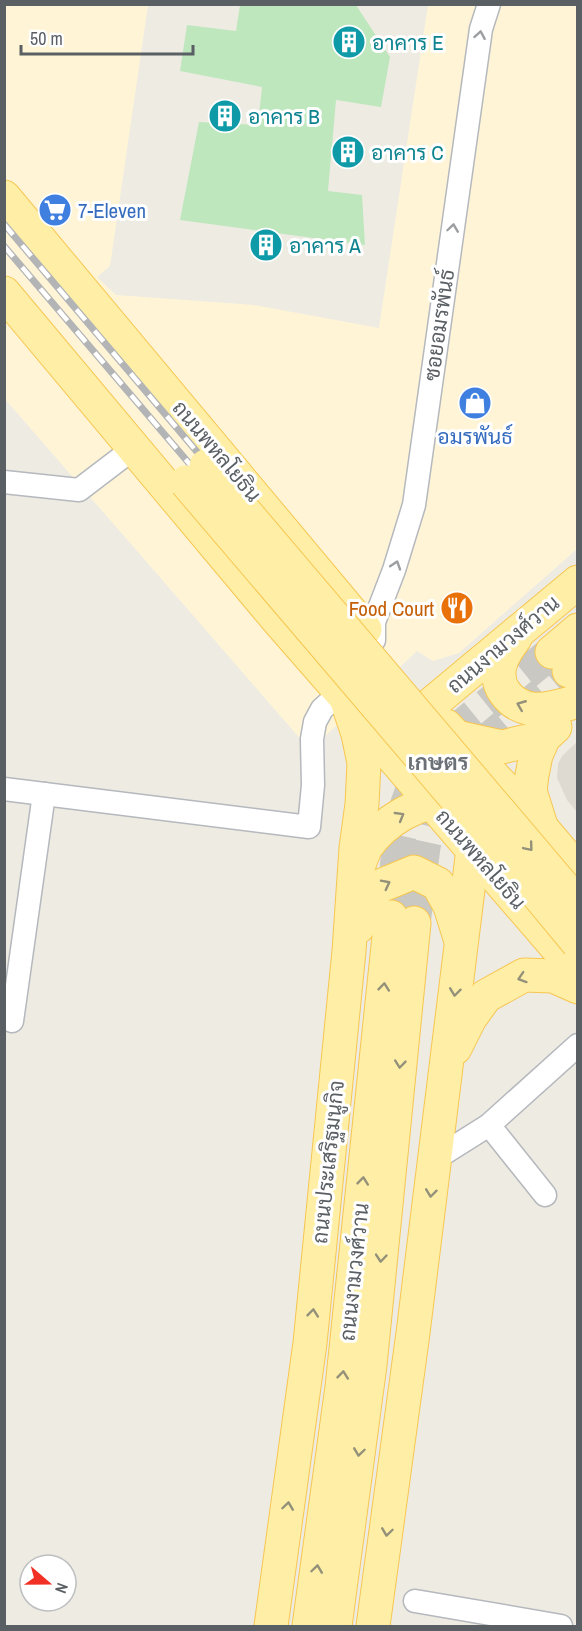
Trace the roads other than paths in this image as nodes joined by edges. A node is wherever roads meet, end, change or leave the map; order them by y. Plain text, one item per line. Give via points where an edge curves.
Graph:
1 (489, 4) edge
2 (4, 197) edge
3 (4, 222) edge
4 (6, 291) edge
5 (134, 448) junction
6 (196, 474) junction
7 (4, 482) edge
8 (324, 579) junction
9 (578, 582) edge
10 (277, 619) junction
11 (522, 629) junction
12 (578, 630) edge
13 (374, 640) junction
14 (571, 679) edge
15 (344, 695) junction
16 (432, 725) junction
17 (544, 737) junction
18 (384, 747) junction
19 (4, 789) edge
20 (44, 794) junction
21 (446, 800) junction
22 (532, 818) junction
23 (358, 832) junction
24 (473, 850) junction
25 (578, 871) edge
26 (354, 878) junction
27 (578, 904) edge
28 (461, 941) junction
29 (578, 944) edge
30 (349, 951) junction
31 (578, 972) edge
32 (578, 987) edge
33 (12, 1021) dead end
34 (578, 1045) edge
35 (445, 1072) junction
36 (489, 1125) junction
37 (435, 1159) junction
38 (545, 1195) dead end
39 (415, 1600) dead end
40 (271, 1626) edge
41 (309, 1626) edge
42 (335, 1626) edge
43 (373, 1626) edge
44 (561, 1626) edge

13 -> 1 street, ซอยอมรพันธ์ via 374,621 414,505 481,29
2 - 8 main road, ถนนพหลโยธิน
3 - 6 main road, ถนนพหลโยธิน via 115,358
4 - 5 main road, ถนนพหลโยธิน
4 - 6 main road, ถนนพหลโยธิน
5 - 7 street via 79,490
5 - 10 main road, ถนนพหลโยธิน
6 -> 27 main road, ถนนพหลโยธิน, bridge
6 - 29 main road, ถนนพหลโยธิน, bridge
8 - 10 main road
8 - 13 main road, ถนนพหลโยธิน
9 - 11 main road, ถนนงามวงศ์วาน
10 - 15 main road, ถนนพหลโยธิน
14 -> 11 main road via 546,709 519,706 509,699 501,687 501,663
11 - 16 main road, ถนนงามวงศ์วาน
12 - 14 main road, ถนนงามวงศ์วาน
13 - 16 main road, ถนนพหลโยธิน
14 - 17 main road, ถนนงามวงศ์วาน
15 - 16 main road
15 - 18 main road, ถนนพหลโยธิน
15 - 20 street via 322,709 315,722 309,827
15 - 23 main road, ถนนประเสริฐมนูกิจ via 364,763
16 - 17 main road via 502,747
16 - 18 main road
16 - 21 main road
16 - 22 main road, ถนนพหลโยธิน
17 - 22 main road, ถนนงามวงศ์วาน via 532,775
18 - 21 main road, ถนนพหลโยธิน
18 - 23 main road via 371,803
19 - 20 street
20 - 33 street
21 - 22 main road via 470,797
21 - 24 main road, ถนนพหลโยธิน
26 -> 21 main road via 365,849 381,829 418,807
22 - 25 main road, ถนนพหลโยธิน
23 - 26 main road, ถนนประเสริฐมนูกิจ
24 - 28 main road
24 - 31 main road, ถนนพหลโยธิน
26 - 30 main road, ถนนประเสริฐมนูกิจ
30 -> 28 main road via 366,899 380,885 414,872 438,884
28 -> 35 main road
40 -> 30 main road, ถนนประเสริฐมนูกิจ via 310,1343
32 -> 35 main road via 553,976 524,975 486,996 470,1018
34 - 36 street
35 - 37 main road
36 - 37 street
36 - 38 street
37 -> 43 main road
39 - 44 street
41 -> 42 main road, ถนนงามวงศ์วาน via 403,920 370,1365

